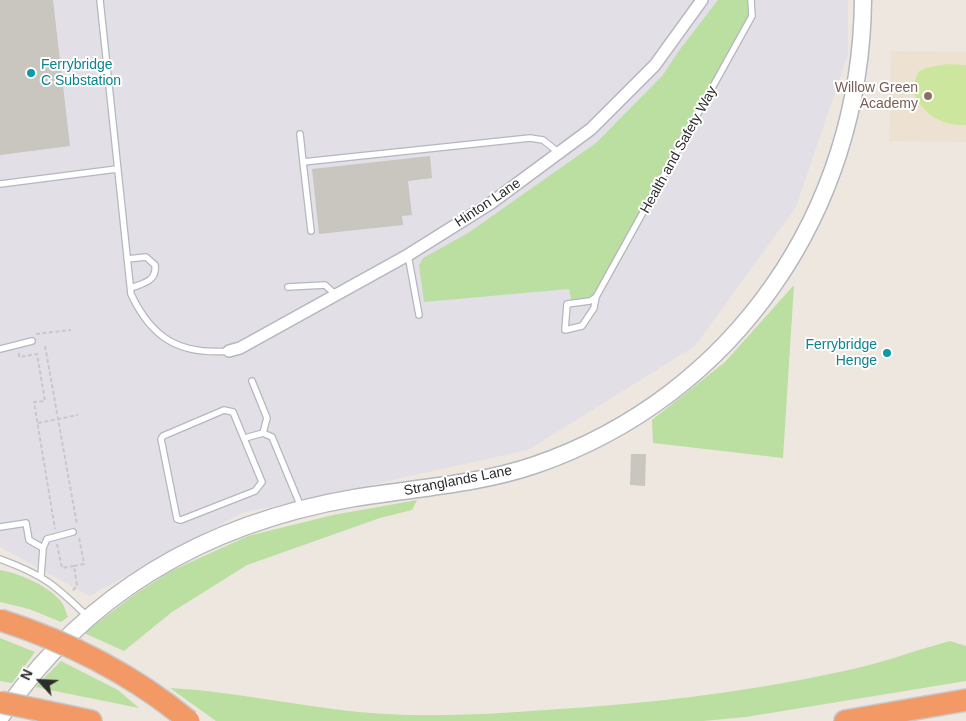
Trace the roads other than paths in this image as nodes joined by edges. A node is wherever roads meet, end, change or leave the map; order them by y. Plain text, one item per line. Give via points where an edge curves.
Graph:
1 (100, 0) edge
2 (702, 0) edge
3 (751, 0) edge
4 (863, 0) edge
5 (300, 134) dead end
6 (558, 152) junction
7 (304, 162) junction
8 (117, 169) junction
9 (0, 184) edge
10 (311, 231) dead end
11 (408, 255) junction
12 (127, 259) junction
13 (288, 287) dead end
14 (131, 288) junction
15 (336, 295) junction
16 (596, 297) junction
17 (420, 314) dead end
18 (32, 341) dead end
19 (0, 348) edge
20 (229, 351) joint
21 (252, 381) dead end
22 (263, 433) junction
23 (245, 438) junction
24 (301, 509) junction
25 (0, 527) edge
26 (73, 532) dead end
27 (43, 548) junction
28 (0, 560) edge
29 (41, 576) junction
30 (88, 618) junction
31 (0, 620) edge
32 (966, 700) edge
33 (0, 702) edge
34 (0, 718) edge
35 (91, 721) edge
36 (189, 721) edge
37 (845, 721) edge

1 - 8 lane
2 - 6 street, Hinton Lane via 655,66 591,129
3 - 16 lane, Health and Safety Way via 752,16
4 - 24 main road, Stranglands Lane via 856,91 833,174 796,252 764,299 706,363 638,415 552,458 470,482
5 - 7 lane
6 - 7 lane via 543,140 530,138
6 - 11 street, Hinton Lane via 491,203
7 - 10 lane
8 - 9 lane
8 - 12 lane
11 - 15 street, Hinton Lane
11 - 17 lane
12 - 14 lane
12 - 14 lane via 146,257 155,265 153,278
13 - 15 lane via 325,285
14 - 20 lane via 136,304 158,334 196,351
15 - 20 street, Hinton Lane
16 - 16 lane, Health and Safety Way via 586,323 565,330 567,304 590,302
18 - 19 lane
21 - 22 lane via 267,418
22 - 23 lane
22 - 24 lane via 272,437
23 - 23 lane via 261,478 260,487 177,519 161,444 163,436 229,410
24 - 30 main road, Stranglands Lane via 256,521 200,544 138,580
25 - 27 lane via 26,523 29,540
26 - 27 lane via 47,539
27 - 29 lane
28 - 29 lane
29 - 30 lane
30 - 34 main road, Stranglands Lane via 42,663
31 - 36 highway, bridge via 44,635 96,659 148,690
32 - 37 highway
33 - 35 highway, bridge

